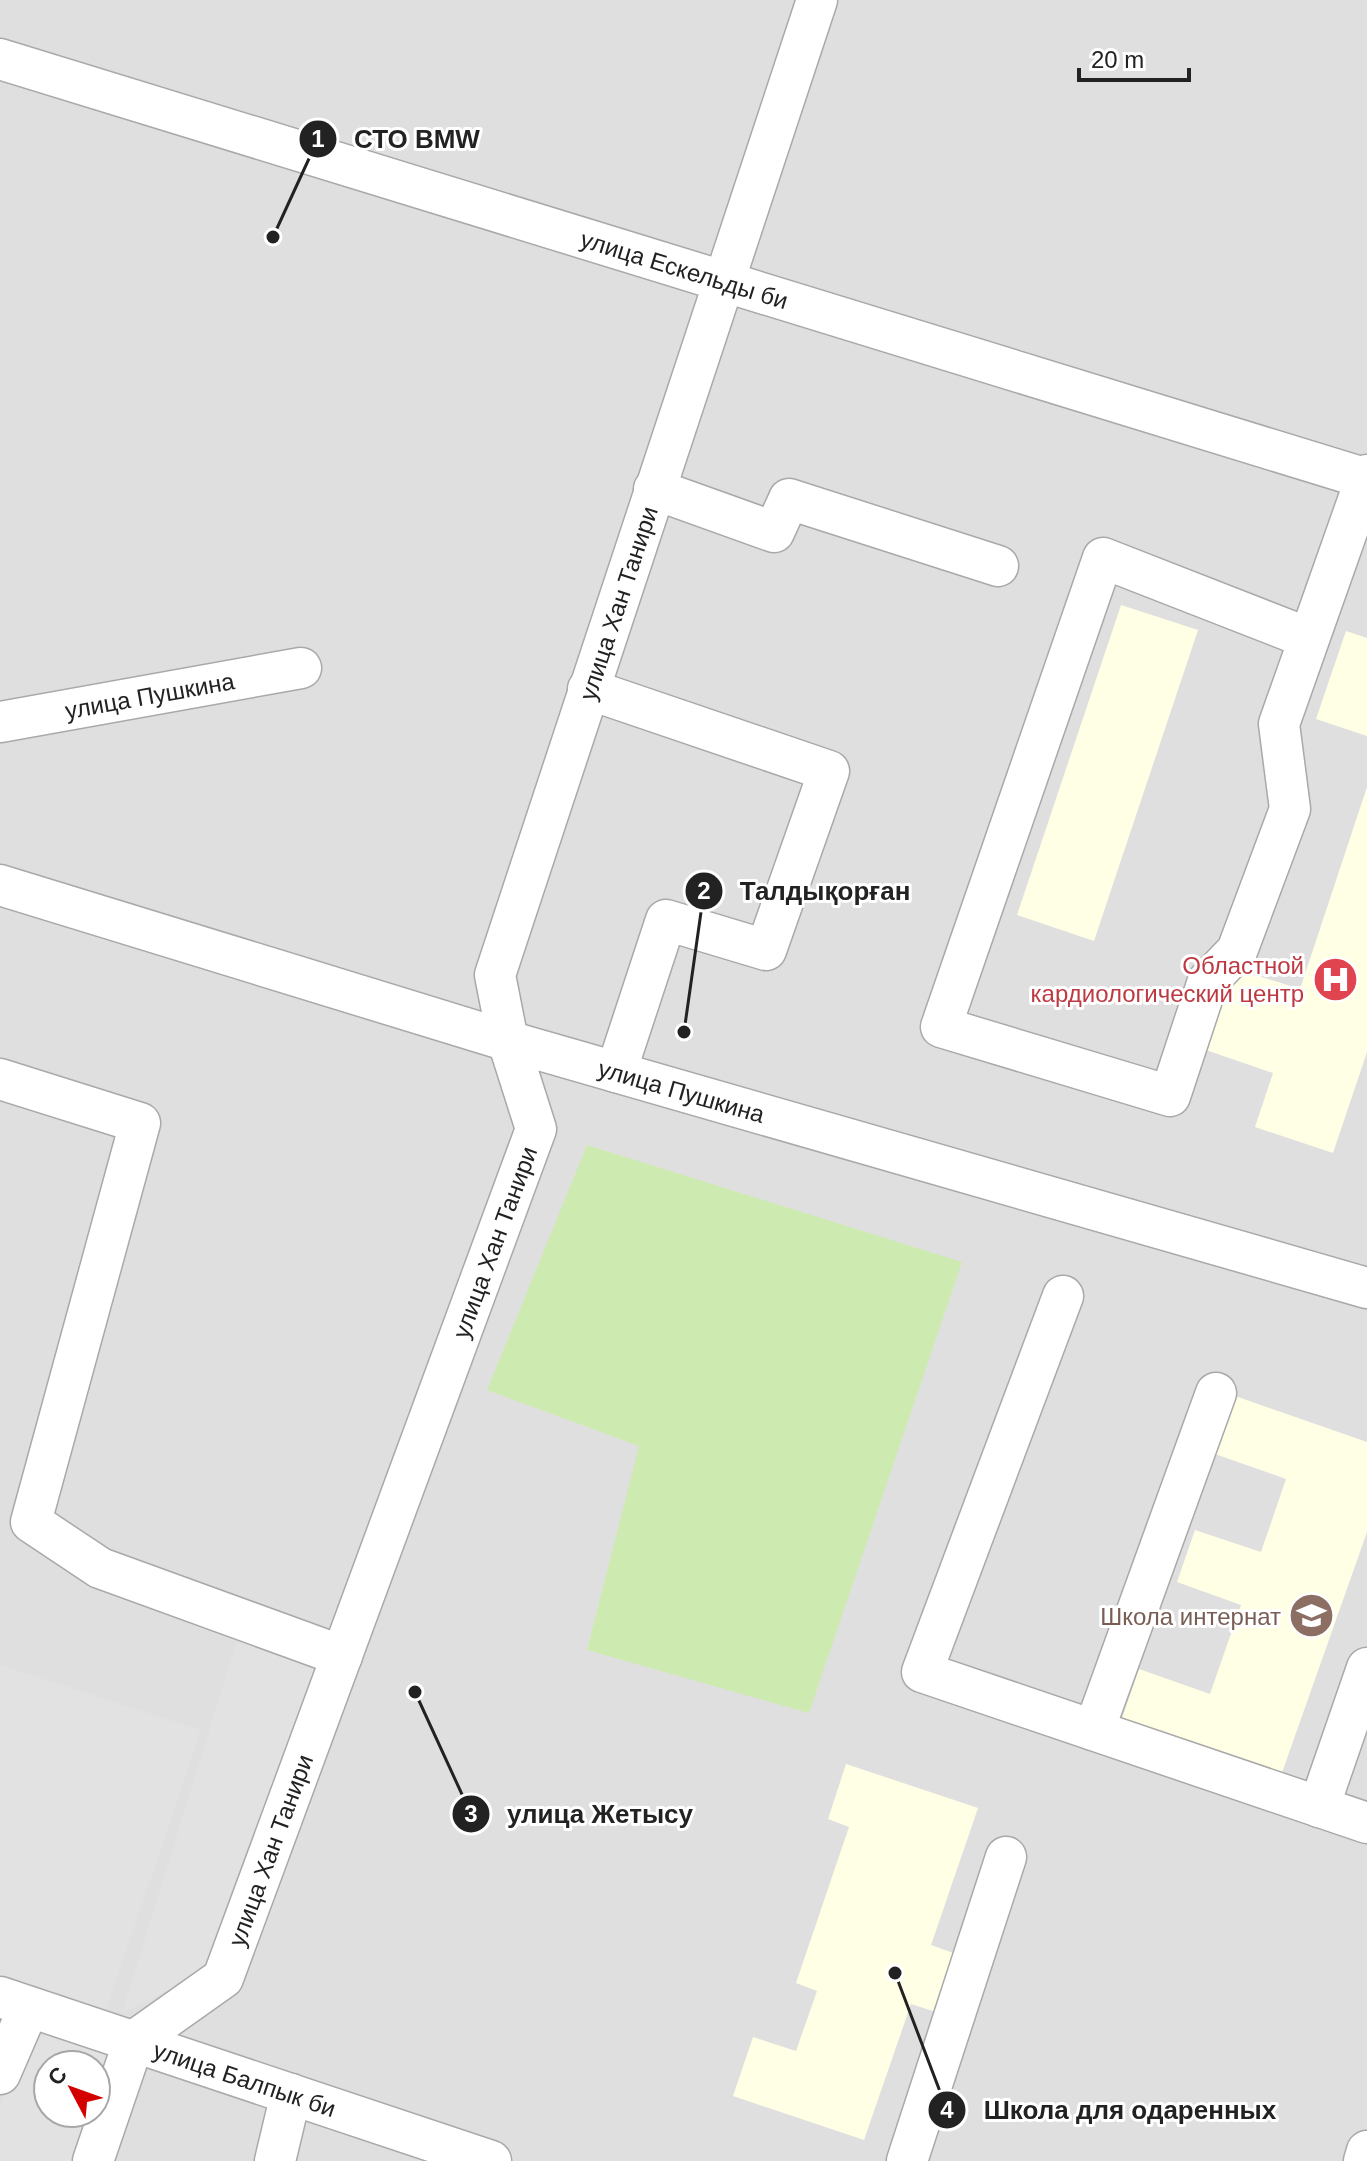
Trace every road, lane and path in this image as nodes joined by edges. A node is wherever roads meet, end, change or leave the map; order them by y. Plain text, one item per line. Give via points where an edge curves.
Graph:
1 (817, 0) edge
2 (0, 59) edge
3 (722, 281) junction
4 (1366, 477) edge
5 (654, 489) junction
6 (998, 566) dead end
7 (1308, 638) junction
8 (301, 668) dead end
9 (588, 689) junction
10 (0, 722) edge
11 (0, 885) edge
12 (508, 1041) junction
13 (616, 1072) junction
14 (0, 1079) edge
15 (1367, 1288) edge
16 (1063, 1296) dead end
17 (1216, 1393) dead end
18 (342, 1656) junction
19 (1367, 1668) edge
20 (1094, 1730) junction
21 (1319, 1807) junction
22 (1367, 1823) edge
23 (1006, 1857) dead end
24 (15, 2002) edge
25 (134, 2041) junction
26 (0, 2074) edge
27 (291, 2094) junction
28 (1367, 2151) edge
29 (93, 2161) edge
30 (275, 2161) edge
31 (491, 2161) edge
32 (907, 2161) edge
33 (1364, 2161) edge

1 - 3 street, улица Хан Танири
2 - 3 street, улица Ескельды би
3 - 4 street, улица Ескельды би
3 - 5 street, улица Хан Танири
4 - 7 street
5 - 6 street via 774,532 789,499
5 - 9 street, улица Хан Танири
7 - 7 street via 1279,724 1290,809 1237,951 1208,981 1170,1096 941,1027 1103,558
8 - 10 street, улица Пушкина
9 - 12 street, улица Хан Танири via 495,975
9 - 13 street via 829,771 766,950 666,920
11 - 12 street, улица Пушкина
12 - 13 street, улица Пушкина
12 - 18 street, улица Хан Танири via 536,1129
13 - 15 street, улица Пушкина
14 - 18 street via 140,1123 31,1522 100,1568
16 - 20 street via 922,1672
17 - 20 street
18 - 25 street, улица Хан Танири via 223,1978
19 - 21 street
20 - 21 street
21 - 22 street
23 - 32 street
24 - 25 street, улица Балпык би
24 - 26 street
25 - 27 street, улица Балпык би
25 - 29 street
27 - 30 street
27 - 31 street, улица Балпык би
28 - 33 street

